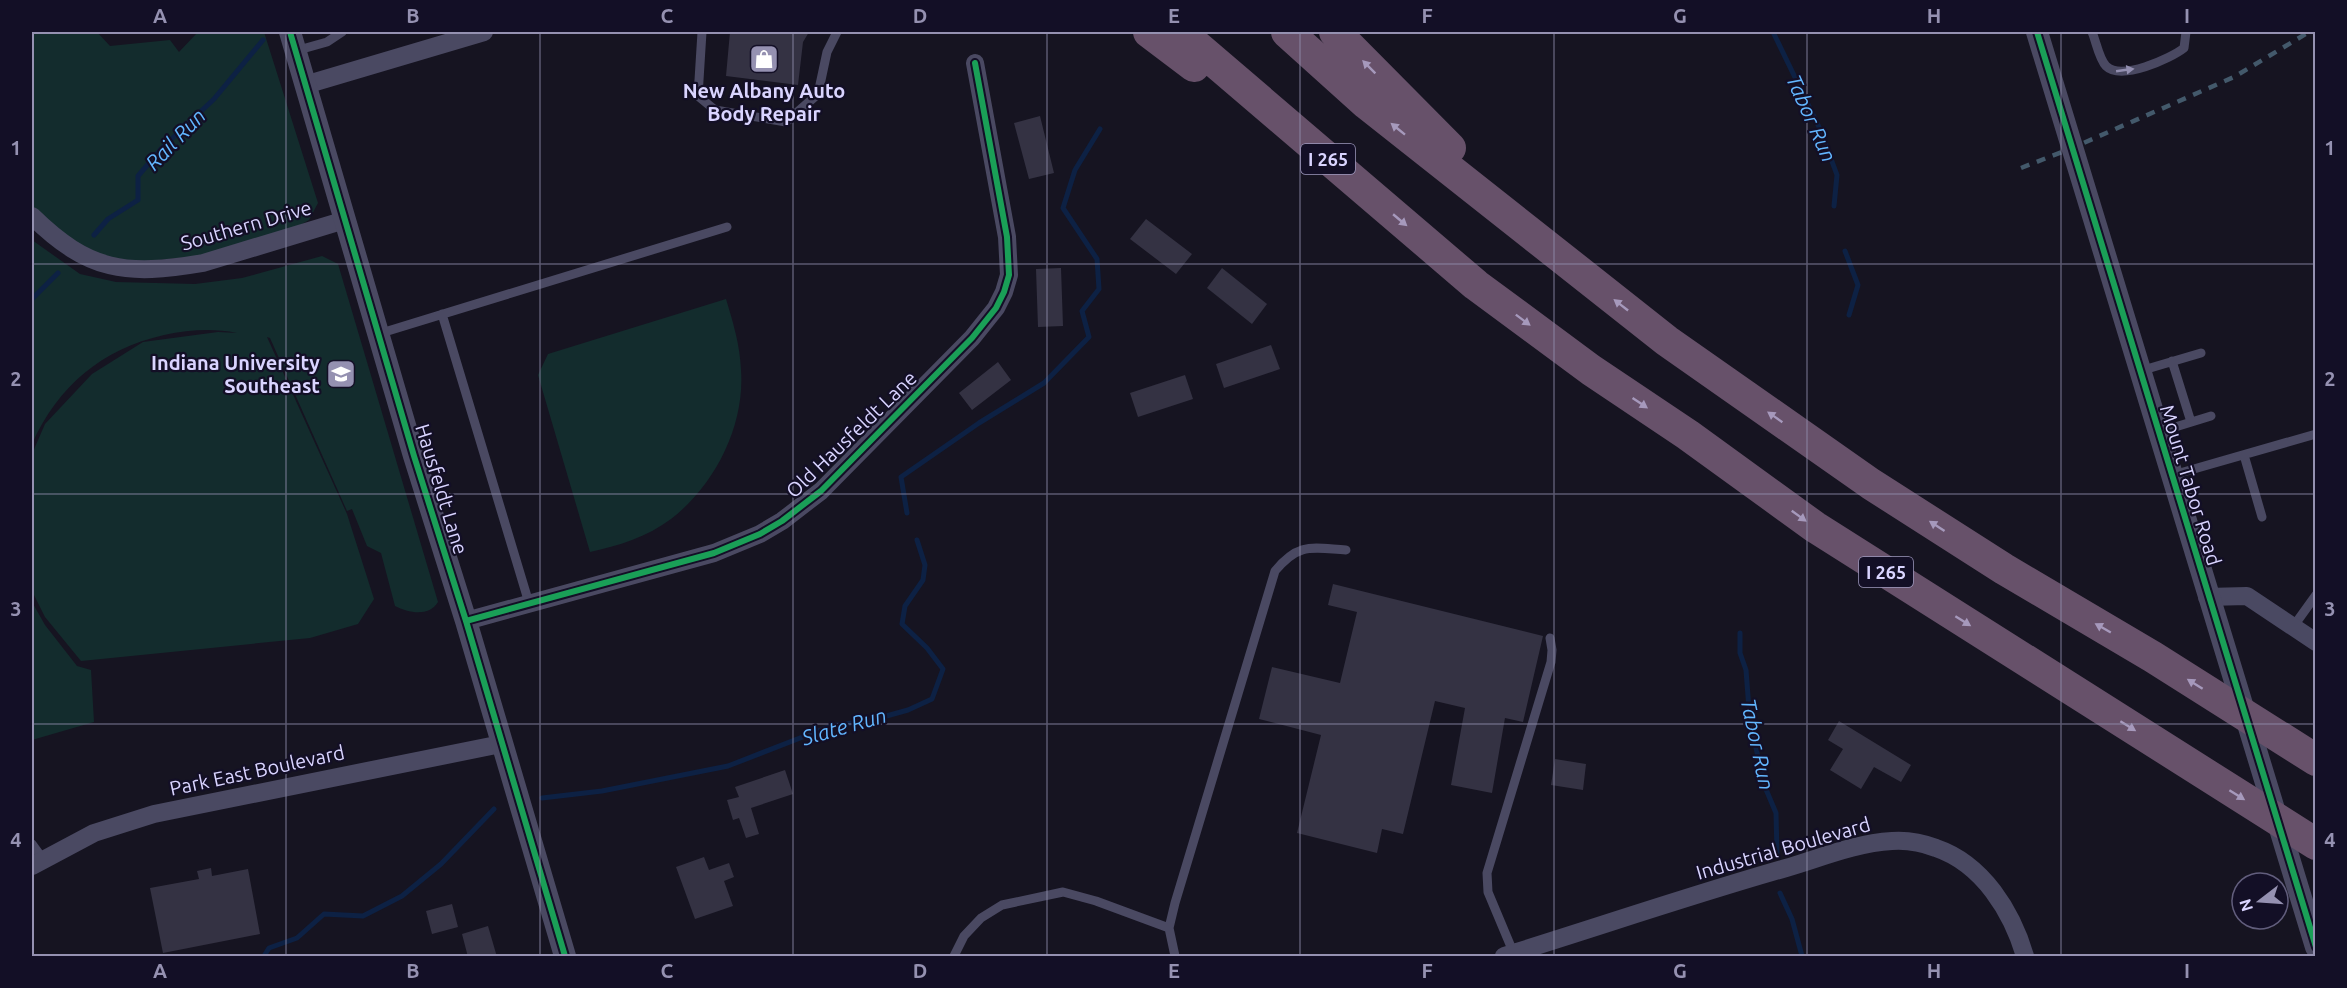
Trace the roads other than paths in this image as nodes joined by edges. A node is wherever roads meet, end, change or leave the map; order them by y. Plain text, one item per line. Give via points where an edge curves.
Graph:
1 (342, 32) edge
2 (484, 32) edge
3 (702, 32) edge
4 (837, 32) edge
5 (1149, 32) edge
6 (1180, 32) edge
7 (1287, 32) edge
8 (1335, 32) edge
9 (2037, 32) edge
10 (2092, 32) edge
11 (2186, 32) edge
12 (293, 41) edge
13 (975, 63) dead end
14 (305, 86) junction
15 (1372, 197) junction
16 (32, 216) edge
17 (345, 220) junction
18 (727, 227) dead end
19 (1559, 256) junction
20 (442, 314) junction
21 (378, 334) junction
22 (2201, 353) dead end
23 (2172, 362) junction
24 (2139, 371) junction
25 (2211, 416) dead end
26 (2191, 422) junction
27 (2158, 433) junction
28 (2316, 434) edge
29 (2244, 455) junction
30 (2171, 476) junction
31 (2262, 517) dead end
32 (1346, 550) dead end
33 (2316, 595) edge
34 (2207, 597) junction
35 (529, 603) junction
36 (466, 621) junction
37 (2293, 627) junction
38 (1550, 638) dead end
39 (2316, 642) edge
40 (501, 744) junction
41 (2316, 760) edge
42 (2316, 844) edge
43 (35, 856) edge
44 (1169, 928) junction
45 (2316, 947) edge
46 (1509, 955) edge
47 (565, 957) edge
48 (954, 957) edge
49 (1175, 957) edge
50 (2025, 957) edge

1 - 12 lane via 327,42
2 - 14 street
3 - 4 lane via 698,96 715,110 786,122 818,94 827,52
5 - 15 highway
6 - 15 highway, I 265
19 -> 7 highway via 1367,104
19 -> 8 highway
9 - 24 street, Mount Tabor Road
10 -> 11 lane via 2104,65 2115,72 2126,72 2174,55 2184,48
12 - 14 street, Hausfeldt Lane
13 - 35 street, Old Hausfeldt Lane via 1007,237 1009,275 996,308 972,338 821,491 782,522 714,553
14 - 17 street, Hausfeldt Lane
15 -> 42 highway, I 265 via 1476,285 1815,527
16 - 17 street, Southern Drive via 55,238 86,258 132,269 203,263
17 - 21 street, Hausfeldt Lane
18 - 20 lane
41 -> 19 highway via 1880,490 1667,341
20 - 21 lane
20 - 35 lane
21 - 36 street, Hausfeldt Lane
22 - 23 lane
23 - 24 lane
23 - 26 lane
24 - 27 street, Mount Tabor Road
25 - 26 lane
26 - 27 lane
27 - 30 street, Mount Tabor Road
28 - 29 lane
29 - 30 lane
29 - 31 lane
30 - 34 street, Mount Tabor Road
32 - 44 lane via 1305,547 1286,558 1275,571
33 - 37 lane
34 - 37 street via 2247,596
34 - 45 street, Mount Tabor Road
35 - 36 street, Old Hausfeldt Lane
36 - 40 street, Hausfeldt Lane
37 - 39 street
38 - 46 lane via 1551,662 1486,873 1488,892
40 - 43 street, Park East Boulevard via 154,814
40 - 47 street, Hausfeldt Lane
44 - 48 lane via 1062,892 1002,905 981,918 964,936
44 - 49 lane
46 - 50 street, Industrial Boulevard via 1735,882 1892,841 1937,848 1974,871 2003,905

